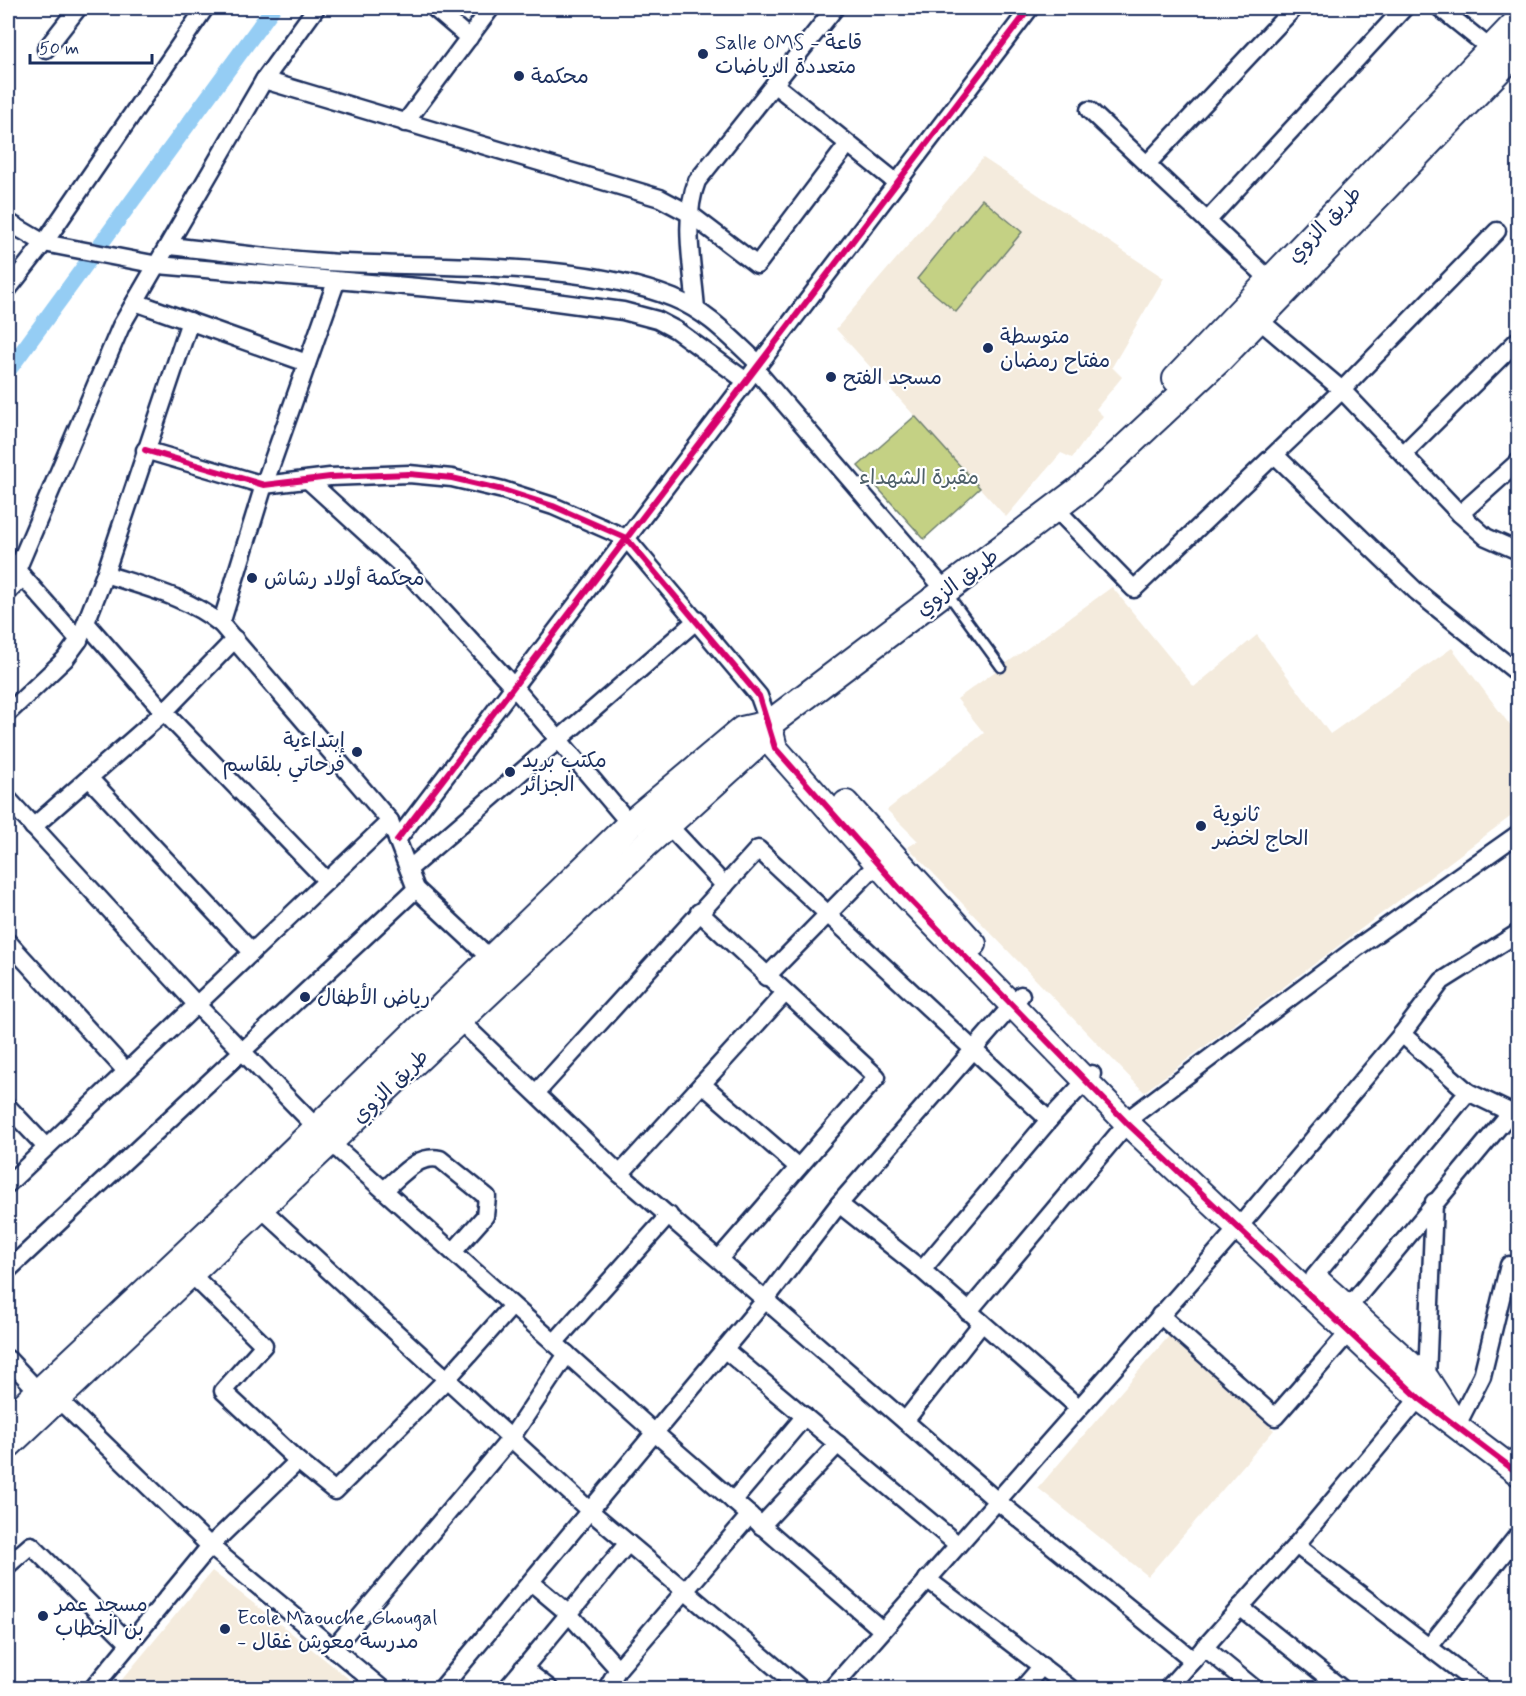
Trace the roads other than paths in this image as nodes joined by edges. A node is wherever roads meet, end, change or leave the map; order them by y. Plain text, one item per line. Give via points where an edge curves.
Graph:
1 (78, 8) edge
2 (316, 8) edge
3 (434, 8) edge
4 (491, 8) edge
5 (835, 8) edge
6 (1030, 8) edge
7 (1294, 8) edge
8 (1404, 8) edge
9 (1440, 8) edge
10 (197, 10) edge
11 (1518, 21) edge
12 (468, 38) junction
13 (46, 49) dead end
14 (1506, 54) edge
15 (264, 80) junction
16 (774, 84) junction
17 (1089, 110) dead end
18 (405, 123) junction
19 (848, 144) junction
20 (1147, 164) junction
21 (897, 183) junction
22 (690, 214) junction
23 (1207, 221) junction
24 (8, 222) edge
25 (1497, 231) dead end
26 (44, 243) junction
27 (169, 246) junction
28 (158, 265) junction
29 (1270, 280) junction
30 (336, 282) junction
31 (8, 289) edge
32 (135, 302) junction
33 (696, 309) junction
34 (1251, 313) junction
35 (190, 321) junction
36 (1518, 340) edge
37 (308, 363) junction
38 (753, 371) junction
39 (1342, 390) junction
40 (145, 450) junction
41 (1403, 454) junction
42 (1275, 455) junction
43 (1518, 462) edge
44 (308, 480) junction
45 (264, 484) junction
46 (1055, 508) junction
47 (1460, 514) junction
48 (626, 538) junction
49 (1518, 551) edge
50 (16, 569) edge
51 (105, 574) junction
52 (945, 590) junction
53 (8, 592) edge
54 (697, 620) junction
55 (87, 624) junction
56 (220, 624) junction
57 (235, 639) junction
58 (80, 640) junction
59 (1002, 667) dead end
60 (1518, 673) edge
61 (514, 687) junction
62 (8, 712) edge
63 (164, 712) junction
64 (769, 724) junction
65 (559, 740) junction
66 (89, 778) junction
67 (8, 799) edge
68 (390, 822) junction
69 (630, 824) junction
70 (668, 825) junction
71 (33, 827) junction
72 (1518, 834) edge
73 (398, 840) junction
74 (884, 857) junction
75 (409, 869) junction
76 (327, 881) junction
77 (725, 886) junction
78 (416, 889) junction
79 (699, 912) junction
80 (826, 913) junction
81 (1518, 933) edge
82 (8, 942) edge
83 (252, 952) junction
84 (491, 959) junction
85 (766, 977) junction
86 (784, 994) junction
87 (1016, 1000) junction
88 (197, 1005) junction
89 (459, 1020) junction
90 (1402, 1034) junction
91 (974, 1049) junction
92 (242, 1052) junction
93 (126, 1071) junction
94 (1090, 1078) junction
95 (702, 1084) junction
96 (1468, 1092) junction
97 (536, 1093) junction
98 (8, 1107) edge
99 (1515, 1114) edge
100 (1130, 1119) junction
101 (1049, 1120) junction
102 (324, 1135) junction
103 (46, 1147) junction
104 (798, 1167) junction
105 (620, 1173) junction
106 (8, 1184) edge
107 (384, 1190) junction
108 (1434, 1202) junction
109 (839, 1204) junction
110 (261, 1208) junction
111 (669, 1215) junction
112 (1243, 1222) junction
113 (453, 1252) junction
114 (719, 1258) junction
115 (1518, 1268) edge
116 (8, 1270) edge
117 (922, 1270) junction
118 (191, 1274) junction
119 (1314, 1277) junction
120 (766, 1299) junction
121 (512, 1306) junction
122 (968, 1312) junction
123 (1161, 1315) junction
124 (1352, 1320) junction
125 (982, 1323) junction
126 (560, 1348) junction
127 (724, 1349) junction
128 (8, 1359) edge
129 (447, 1379) junction
130 (1423, 1388) junction
131 (49, 1395) junction
132 (1078, 1407) junction
133 (804, 1416) junction
134 (8, 1421) edge
135 (905, 1421) junction
136 (1457, 1425) junction
137 (655, 1433) junction
138 (511, 1438) junction
139 (838, 1444) junction
140 (8, 1445) edge
141 (298, 1461) junction
142 (1518, 1470) edge
143 (996, 1500) junction
144 (733, 1501) junction
145 (590, 1511) junction
146 (755, 1520) junction
147 (1518, 1535) edge
148 (628, 1543) junction
149 (957, 1544) junction
150 (1296, 1545) junction
151 (210, 1546) junction
152 (8, 1565) edge
153 (927, 1579) junction
154 (531, 1582) junction
155 (685, 1591) junction
156 (1240, 1607) junction
157 (568, 1614) junction
158 (882, 1630) junction
159 (130, 1644) junction
160 (1429, 1647) junction
161 (333, 1649) junction
162 (1199, 1654) junction
163 (1042, 1666) junction
164 (523, 1668) junction
165 (618, 1669) junction
166 (93, 1689) edge
167 (381, 1689) edge
168 (442, 1689) edge
169 (507, 1689) edge
170 (549, 1689) edge
171 (607, 1689) edge
172 (800, 1689) edge
173 (832, 1689) edge
174 (1023, 1689) edge
175 (1070, 1689) edge
176 (1168, 1689) edge
177 (1254, 1689) edge
178 (1341, 1689) edge
179 (1482, 1689) edge

1 - 13 street
2 - 15 street
3 - 12 street
4 - 12 street
5 - 16 street
6 - 21 street
7 - 20 street
8 - 23 street
9 - 14 street
10 - 26 street
11 - 14 main road, طريق الزوي
12 - 18 street
14 - 29 main road, طريق الزوي
14 - 34 main road, طريق الزوي
15 - 18 street
15 - 27 street
16 - 19 street
16 - 22 street via 698,181 691,197
17 - 20 street
18 - 22 street via 660,198
19 - 21 street
19 - 22 street via 757,265
20 - 23 street
21 - 38 street
22 - 33 street
23 - 29 street
24 - 26 street
25 - 39 street
26 - 28 street
26 - 31 street
27 - 28 street
27 - 33 street via 342,263 584,276 635,285
28 - 30 street
28 - 32 street
29 - 34 main road, طريق الزوي
30 - 37 street
30 - 38 street via 488,293 623,311 657,320
32 - 35 street
32 - 50 street via 121,326
33 - 38 street via 707,315
34 - 39 street
34 - 46 main road, طريق الزوي via 1179,400
35 - 37 street
35 - 40 street
36 - 41 street
37 - 45 street
38 - 48 street
38 - 52 street
39 - 41 street
39 - 42 street
40 - 45 street
40 - 51 street
41 - 47 street
42 - 46 street via 1134,589
42 - 60 street via 1416,591
43 - 47 street
44 - 45 street
44 - 48 street via 409,474 452,478 553,506
44 - 61 street via 401,565
45 - 56 street
46 - 52 main road, طريق الزوي
47 - 49 street via 1486,537
48 - 54 street
48 - 61 street
50 - 53 street
50 - 58 street
51 - 55 street
51 - 56 street via 190,603
52 - 59 lane
52 - 64 main road, طريق الزوي
54 - 64 street via 759,696
54 - 65 street
55 - 58 street
55 - 63 street
56 - 57 street
57 - 63 street
57 - 68 street
58 - 62 street
61 - 65 street
61 - 73 street
63 - 66 street
63 - 76 street
64 - 69 main road, طريق الزوي via 742,730
64 - 70 main road, طريق الزوي via 753,748
64 - 74 street via 785,737
65 - 69 street
65 - 75 street
66 - 71 street
66 - 83 street
67 - 71 street
68 - 73 street
68 - 76 street
69 - 84 main road, طريق الزوي
70 - 77 street
70 - 89 main road, طريق الزوي
71 - 88 street
72 - 100 street via 1364,942
73 - 75 street
74 - 80 street
74 - 87 street
75 - 78 street
76 - 83 street
77 - 79 street
77 - 80 street via 758,849
78 - 84 street
78 - 92 street
79 - 85 street
79 - 97 street
80 - 85 street
80 - 91 street
81 - 90 street via 1442,981
82 - 93 street
83 - 88 street
84 - 102 main road, طريق الزوي
85 - 86 street
86 - 95 street
86 - 104 street via 877,1077
87 - 91 street
87 - 94 street
88 - 92 street
88 - 93 street
89 - 97 street
89 - 102 main road, طريق الزوي
90 - 96 street
90 - 112 street
91 - 101 street
91 - 109 street
92 - 102 street
92 - 116 street
93 - 103 street
94 - 100 street
94 - 101 street
95 - 104 street
95 - 105 street
96 - 99 street
96 - 119 street
97 - 105 street
98 - 103 street
99 - 108 street
100 - 112 street
100 - 122 street
101 - 117 street
102 - 107 street
102 - 110 main road, طريق الزوي
102 - 131 main road, طريق الزوي
103 - 106 street
104 - 114 street
105 - 111 street
107 - 113 street
107 - 113 street via 421,1159 431,1157 440,1159 487,1197 485,1216
108 - 124 street
108 - 130 street
109 - 117 street
109 - 120 street
110 - 118 main road, طريق الزوي
110 - 129 street
111 - 114 street
111 - 126 street
112 - 119 street
112 - 123 street
112 - 124 street
113 - 121 street
114 - 120 street
115 - 136 street via 1509,1265 1482,1376
117 - 122 street
118 - 131 main road, طريق الزوي
118 - 141 street via 264,1345 223,1391
119 - 124 street
120 - 127 street
120 - 135 street
121 - 126 street
121 - 129 street
122 - 125 street
123 - 124 street via 1275,1417
123 - 132 street
124 - 130 street
125 - 132 street
125 - 135 street
126 - 137 street
126 - 138 street
127 - 133 street
127 - 137 street
128 - 131 street
129 - 138 street
129 - 141 street via 335,1491
130 - 136 street
130 - 150 street
131 - 134 main road, طريق الزوي
131 - 140 main road, طريق الزوي
131 - 151 street
132 - 143 street
133 - 139 street
133 - 144 street
135 - 143 street
136 - 142 street
137 - 144 street
137 - 145 street
138 - 145 street
138 - 161 street
139 - 146 street
139 - 149 street
141 - 151 street
143 - 149 street
143 - 162 street
144 - 146 street
145 - 148 street
145 - 154 street
146 - 155 street
146 - 158 street
147 - 160 street
148 - 155 street
148 - 157 street
149 - 153 street
150 - 156 street
150 - 160 street
151 - 159 street
151 - 161 street
152 - 159 street via 31,1545
153 - 158 street
153 - 163 street
154 - 157 street
154 - 168 street
155 - 165 street
155 - 172 street
156 - 162 street
156 - 178 street
157 - 164 street
157 - 165 street
158 - 173 street
159 - 166 street
160 - 179 street
161 - 167 street
162 - 176 street
162 - 177 street
163 - 174 street
163 - 175 street
164 - 169 street
164 - 170 street
165 - 171 street

